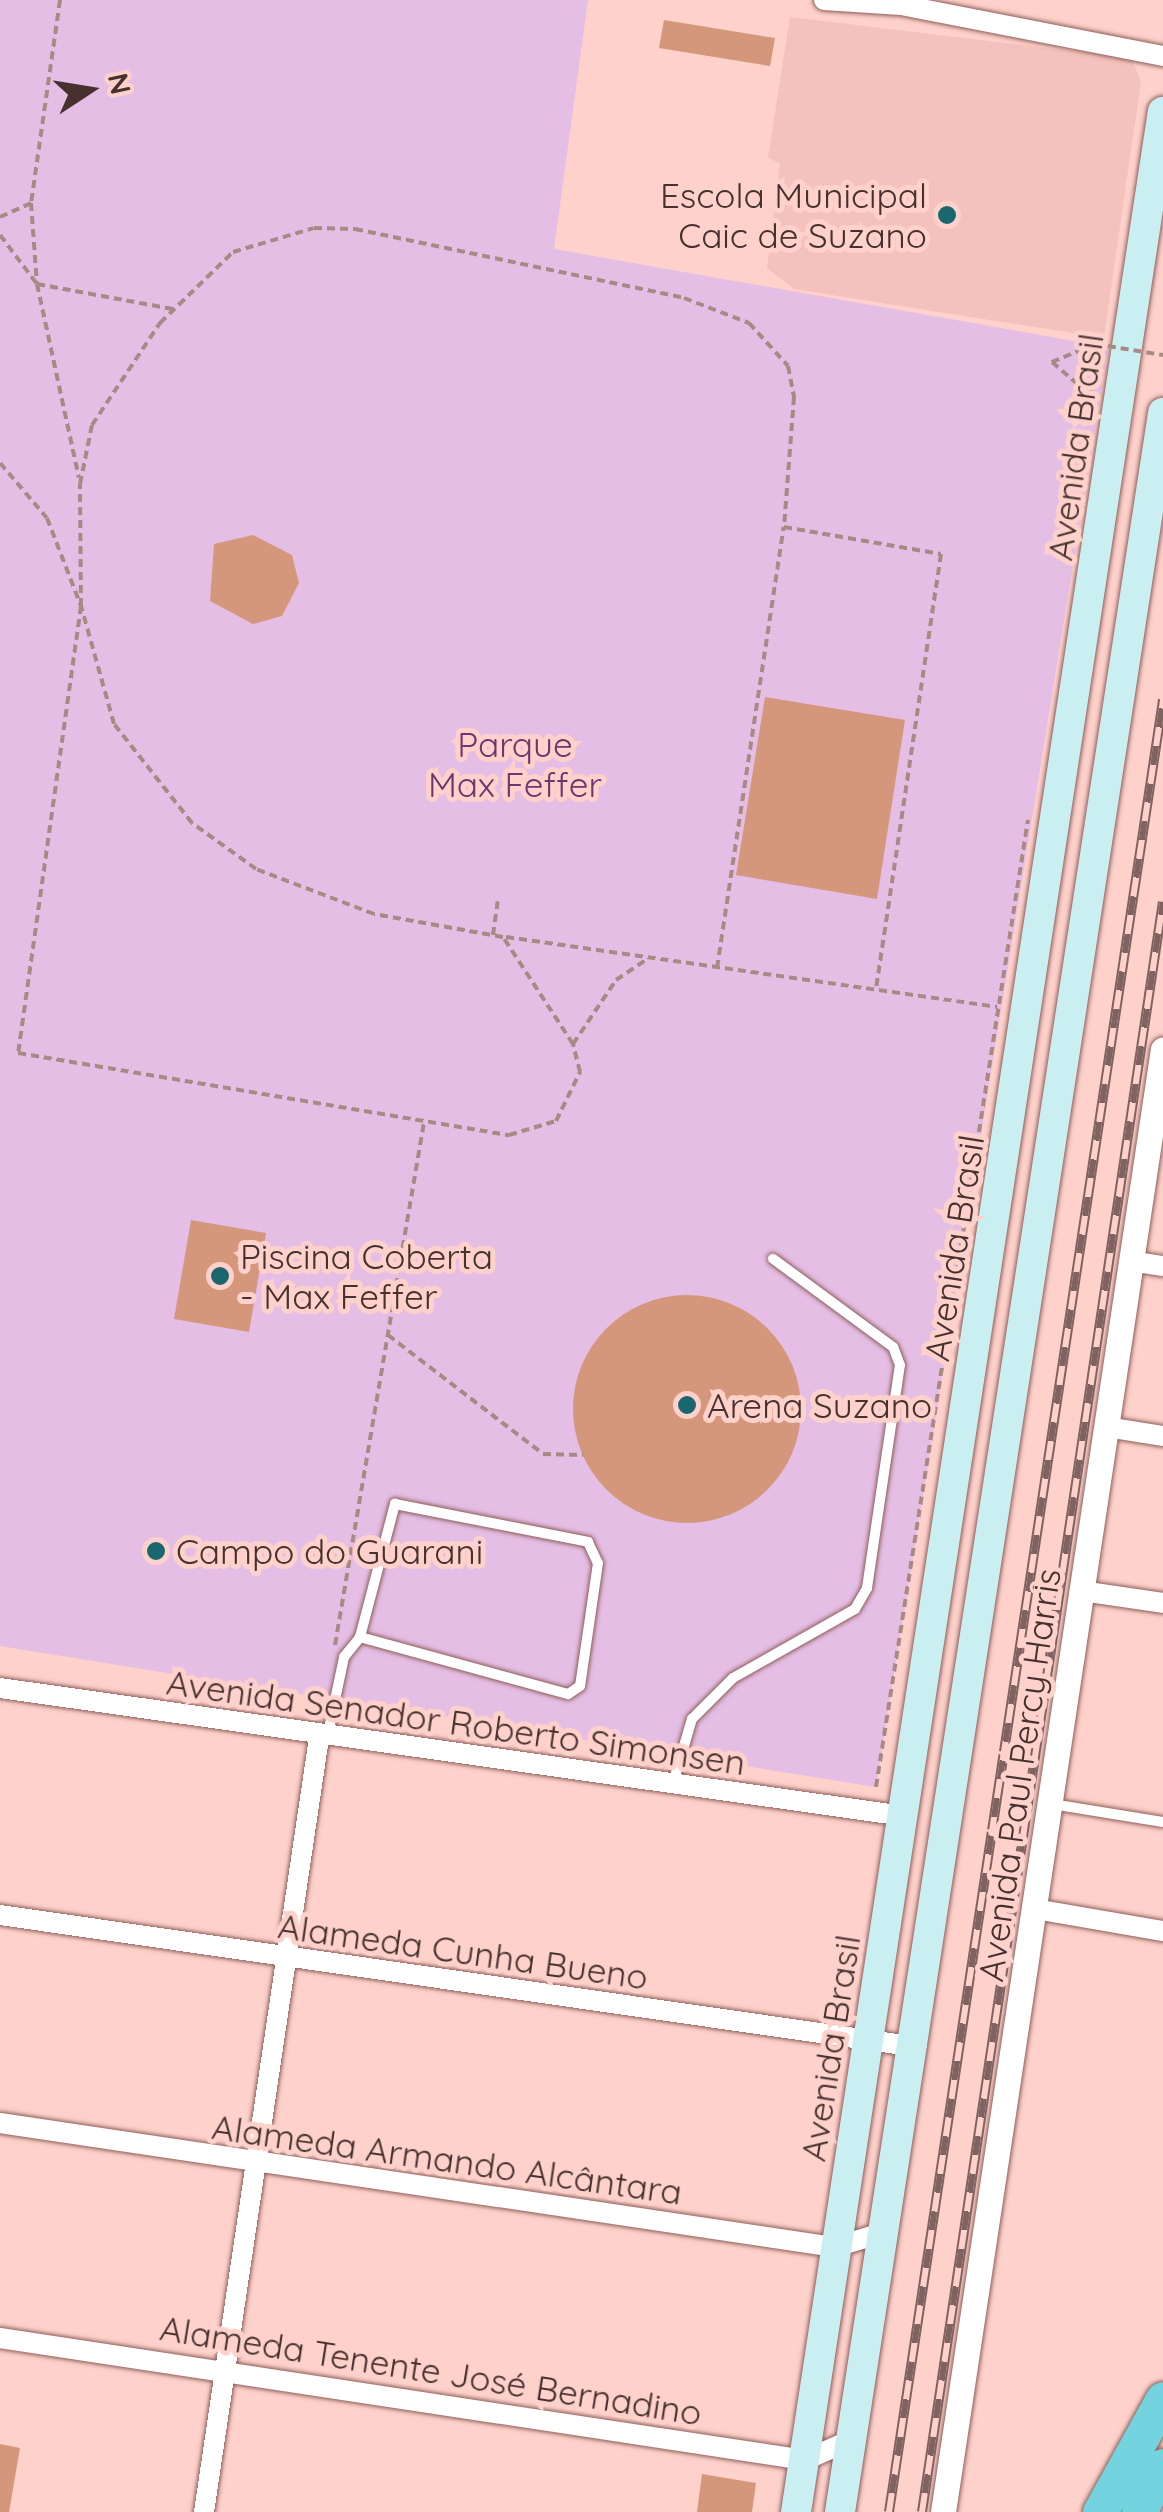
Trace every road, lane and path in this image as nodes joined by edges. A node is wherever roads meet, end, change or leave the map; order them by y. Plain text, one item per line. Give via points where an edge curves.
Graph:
1 (60, 0) edge
2 (824, 0) edge
3 (895, 2) edge
4 (1163, 56) edge
5 (1163, 112) edge
6 (31, 203) junction
7 (0, 217) edge
8 (0, 235) edge
9 (36, 284) junction
10 (173, 308) junction
11 (1108, 347) junction
12 (1163, 355) edge
13 (1098, 405) dead end
14 (1163, 413) edge
15 (0, 463) edge
16 (1152, 476) junction
17 (80, 484) junction
18 (1108, 486) junction
19 (784, 527) junction
20 (81, 606) junction
21 (1030, 813) dead end
22 (498, 901) dead end
23 (493, 936) junction
24 (503, 937) junction
25 (648, 958) junction
26 (717, 968) junction
27 (876, 989) junction
28 (997, 1007) junction
29 (573, 1044) junction
30 (1163, 1049) edge
31 (1159, 1099) edge
32 (424, 1120) junction
33 (1006, 1154) junction
34 (1046, 1171) junction
35 (996, 1213) junction
36 (1038, 1225) junction
37 (773, 1259) dead end
38 (1130, 1261) junction
39 (1163, 1266) edge
40 (388, 1335) junction
41 (1106, 1426) junction
42 (1163, 1436) edge
43 (583, 1455) dead end
44 (1082, 1592) junction
45 (1163, 1603) edge
46 (360, 1637) junction
47 (332, 1661) dead end
48 (0, 1688) edge
49 (323, 1738) junction
50 (876, 1787) dead end
51 (671, 1789) junction
52 (1051, 1804) junction
53 (904, 1816) junction
54 (1163, 1822) edge
55 (937, 1906) junction
56 (1035, 1909) junction
57 (0, 1915) edge
58 (1163, 1932) edge
59 (284, 1960) junction
60 (870, 2042) junction
61 (917, 2047) junction
62 (0, 2123) edge
63 (252, 2166) junction
64 (885, 2232) junction
65 (835, 2248) junction
66 (0, 2338) edge
67 (225, 2372) junction
68 (1163, 2399) edge
69 (1163, 2430) edge
70 (849, 2440) junction
71 (804, 2460) junction
72 (1163, 2466) edge
73 (204, 2512) edge
74 (796, 2512) edge
75 (840, 2512) edge
76 (943, 2512) edge
77 (1100, 2512) edge
78 (1114, 2512) edge
79 (1139, 2512) edge

1 - 6 path
2 - 3 street
3 - 4 street
5 - 18 main road, Avenida Brasil
6 - 7 path
6 - 9 path
8 - 9 path
9 - 10 path
9 - 17 path
10 - 17 path via 106,394
10 - 19 path via 233,252 314,228 400,236 718,308 749,323 788,366 794,433
11 - 11 path, bridge via 1089,394 1052,362 1096,344
11 - 12 path, bridge
11 - 13 path
14 - 16 main road
15 - 20 path via 46,518
16 - 18 main road
16 - 34 main road
17 - 20 path
18 - 33 main road, Avenida Brasil
19 - 26 path
19 - 27 path via 941,554
20 - 23 path via 114,724 192,824 307,894
20 - 32 path via 18,1052
21 - 28 path
22 - 23 path
23 - 24 path
24 - 25 path
24 - 29 path
25 - 26 path
25 - 29 path via 616,980
26 - 27 path
27 - 28 path
28 - 50 path
29 - 32 path via 579,1084 548,1126 508,1135
30 - 31 street, Avenida Paul Percy Harris
31 - 38 street, Avenida Paul Percy Harris
32 - 40 path
33 - 34 main road via 1017,1182
33 - 35 main road, Avenida Brasil
34 - 36 main road
35 - 36 main road via 1019,1198
35 - 53 main road, Avenida Brasil
36 - 55 main road
37 - 51 lane via 893,1347 900,1365 866,1588 855,1609 733,1678 692,1719
38 - 39 street
38 - 41 street, Avenida Paul Percy Harris
40 - 43 path via 543,1454
40 - 47 path
41 - 42 street
41 - 44 street, Avenida Paul Percy Harris
44 - 45 street
44 - 52 street, Avenida Paul Percy Harris
46 - 46 lane via 568,1694 586,1676 598,1562 588,1542 558,1532 395,1504
46 - 49 lane via 344,1657
48 - 49 street, Avenida Senador Roberto Simonsen
49 - 51 street, Avenida Senador Roberto Simonsen
49 - 59 street
51 - 53 street, Avenida Senador Roberto Simonsen
52 - 54 lane
52 - 56 street, Avenida Paul Percy Harris
53 - 55 main road via 929,1829 925,1873
53 - 60 main road, Avenida Brasil
55 - 61 main road
56 - 58 street
56 - 76 street, Avenida Paul Percy Harris
57 - 59 street, Alameda Cunha Bueno
59 - 60 street, Alameda Cunha Bueno
59 - 63 street
60 - 61 street, Alameda Cunha Bueno
60 - 65 main road, Avenida Brasil
61 - 64 main road
62 - 63 street, Alameda Armando Alcântara
63 - 65 street, Alameda Armando Alcântara
63 - 67 street
64 - 65 street, Alameda Armando Alcântara
64 - 70 main road
65 - 71 main road, Avenida Brasil
66 - 67 street, Alameda Tenente José Bernadino
67 - 71 street, Alameda Tenente José Bernadino
67 - 73 street
68 - 77 highway
69 - 78 highway
70 - 71 street
70 - 75 main road
71 - 74 main road, Avenida Brasil
72 - 79 highway

